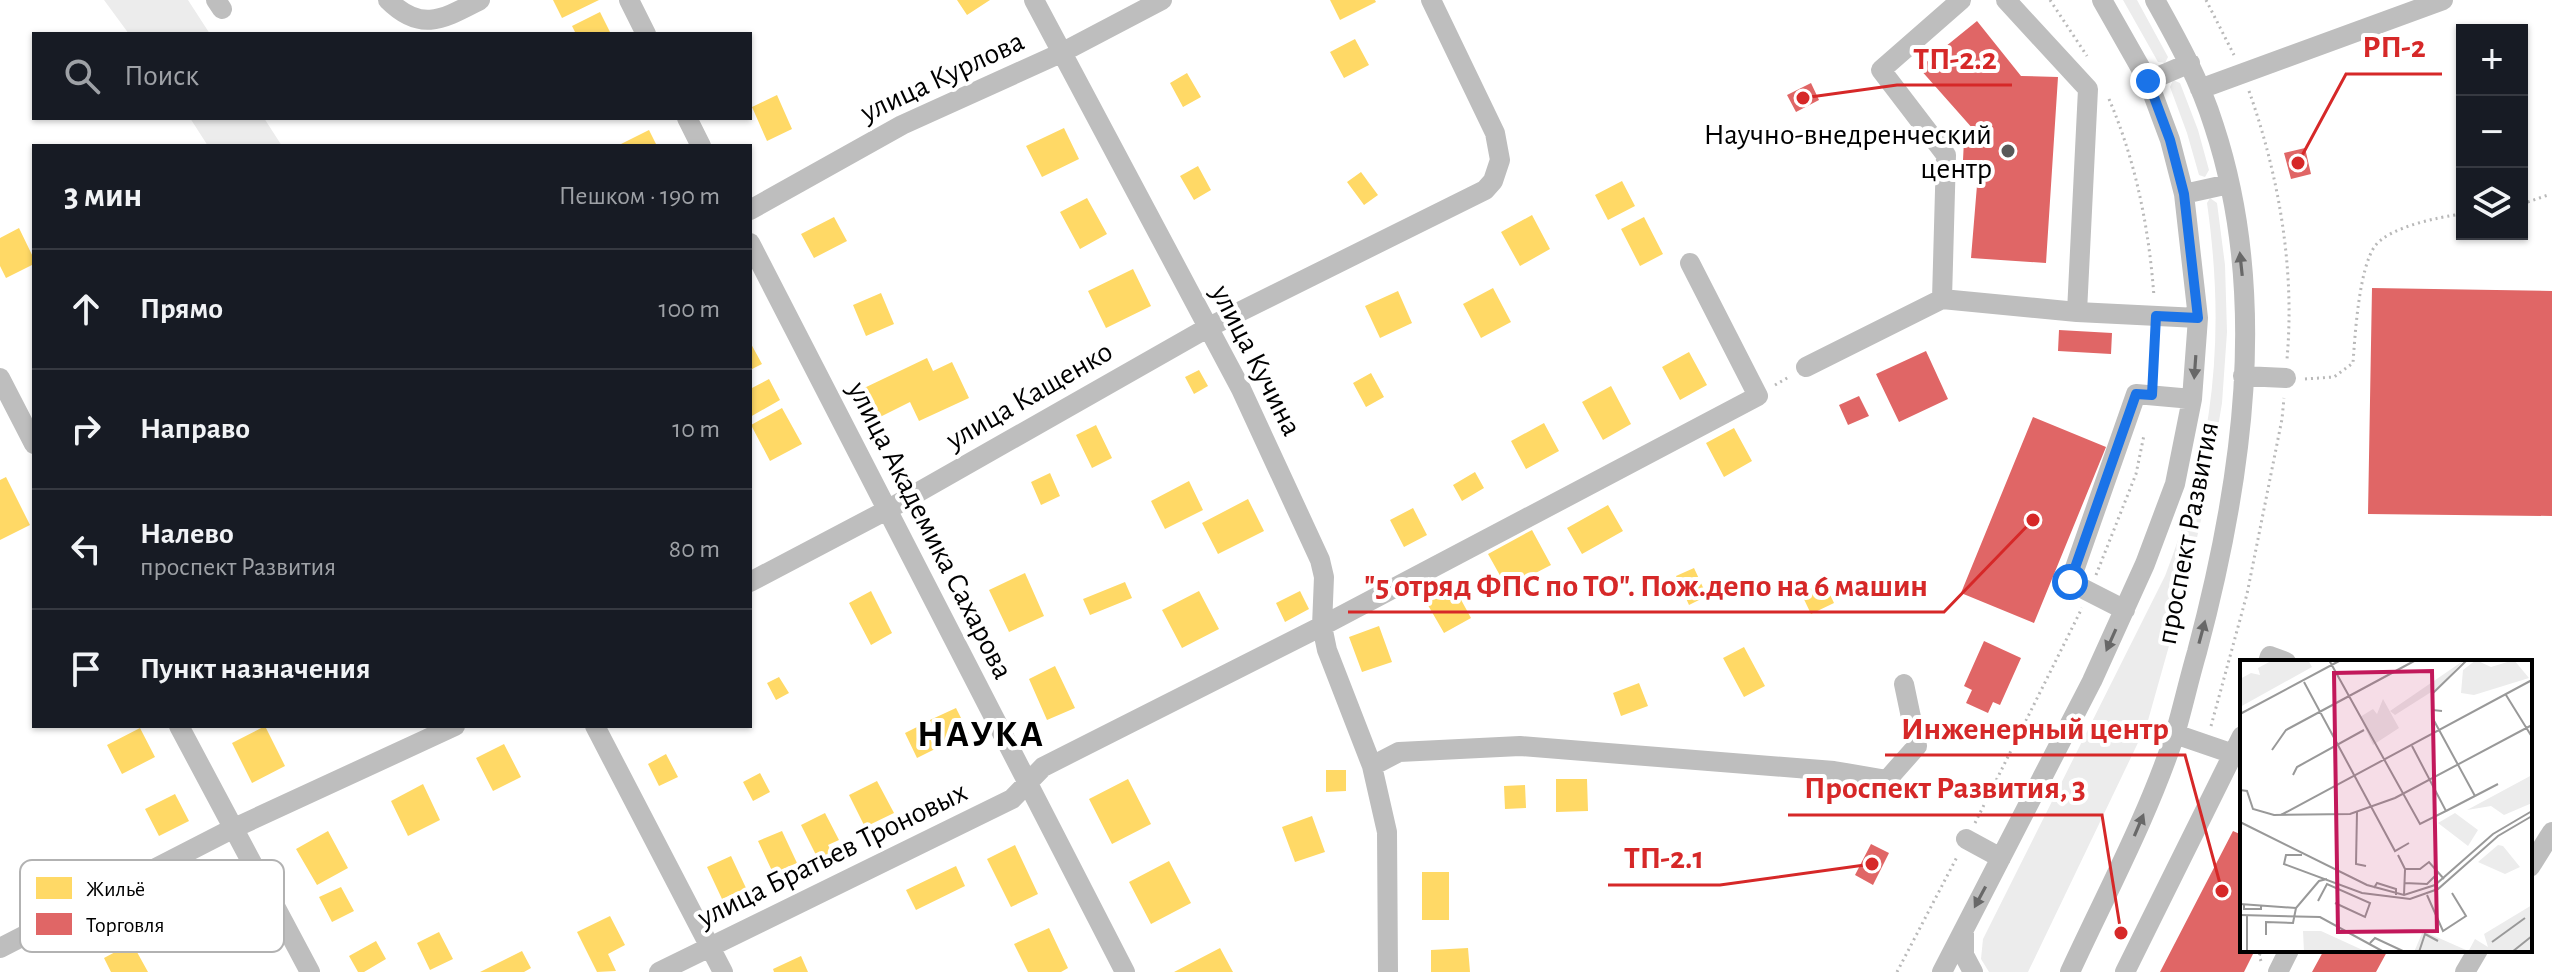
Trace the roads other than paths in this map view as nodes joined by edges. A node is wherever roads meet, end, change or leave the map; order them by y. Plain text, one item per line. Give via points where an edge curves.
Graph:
1 (388, 0) edge
2 (480, 0) edge
3 (629, 0) edge
4 (1034, 0) edge
5 (1162, 0) edge
6 (1431, 0) edge
7 (1961, 0) edge
8 (2006, 0) edge
9 (2102, 0) edge
10 (2155, 0) edge
11 (2443, 0) edge
12 (645, 32) edge
13 (1061, 53) junction
14 (2190, 63) junction
15 (2148, 81) junction
16 (2200, 89) junction
17 (688, 120) edge
18 (700, 144) edge
19 (2229, 184) junction
20 (2184, 194) junction
21 (752, 209) edge
22 (752, 247) edge
23 (1690, 263) dead end
24 (1942, 299) junction
25 (2077, 312) junction
26 (2198, 318) junction
27 (1209, 327) junction
28 (1806, 367) road end
29 (2243, 376) junction
30 (0, 378) edge
31 (2286, 378) road end
32 (2192, 399) junction
33 (32, 440) edge
34 (887, 510) junction
35 (752, 581) edge
36 (2125, 610) junction
37 (1322, 626) junction
38 (1904, 684) dead end
39 (180, 728) edge
40 (451, 728) edge
41 (596, 728) edge
42 (2175, 734) junction
43 (2239, 749) edge
44 (1372, 766) junction
45 (1028, 783) junction
46 (232, 829) junction
47 (2552, 832) edge
48 (1966, 839) road end
49 (2001, 858) junction
50 (172, 860) edge
51 (249, 860) edge
52 (2532, 864) edge
53 (284, 924) edge
54 (1964, 929) junction
55 (20, 938) edge
56 (710, 946) junction
57 (0, 948) edge
58 (2477, 952) edge
59 (310, 972) edge
60 (659, 972) edge
61 (723, 972) edge
62 (1125, 972) edge
63 (1388, 972) edge
64 (1942, 972) edge
65 (1973, 972) edge
66 (2070, 972) edge
67 (2125, 972) edge
68 (2465, 972) edge

1 - 2 street via 417,21 435,20
3 - 12 street
4 - 13 street, улица Кучина
5 - 13 street, улица Курлова
6 - 27 street, улица Кащенко via 1495,133 1500,160 1493,181 1485,190
7 - 24 street via 1881,70 1946,155
8 - 25 street via 2088,89
9 - 15 street, проспект Развития
10 - 14 street, проспект Развития
11 - 16 street
13 - 21 street, улица Курлова via 902,125
13 - 27 street, улица Кучина
14 - 15 street
14 - 16 street, проспект Развития
15 - 20 street, проспект Развития
16 - 19 street, проспект Развития
17 - 18 street
19 - 20 street
29 -> 19 street, проспект Развития via 2242,262
20 - 26 street, проспект Развития
22 - 34 street, улица Академика Сахарова
23 - 37 street, улица Братьев Троновых via 1758,396
24 - 25 street
24 - 28 street
25 - 26 street
26 -> 32 street, проспект Развития
27 - 34 street, улица Кащенко
27 - 37 street, улица Кучина via 1320,560
29 - 31 street
42 -> 29 street, проспект Развития via 2215,584 2237,459
30 - 33 street
32 - 36 street, проспект Развития via 2175,484
32 - 36 street via 2136,394 2070,582
34 - 35 street, улица Кащенко
34 - 45 street, улица Академика Сахарова
36 -> 49 street, проспект Развития
37 - 44 street, улица Кучина
37 - 45 street, улица Братьев Троновых via 1043,767
38 - 44 street via 1917,746 1887,780 1834,771 1520,746 1399,752
39 - 46 street
40 - 46 street
41 - 56 street
42 - 43 street
66 -> 42 street, проспект Развития
43 - 67 street
44 - 63 street, улица Кучина via 1387,832
45 - 56 street, улица Братьев Троновых via 1012,799
45 - 62 street, улица Академика Сахарова
46 - 50 street
46 - 51 street
47 - 52 street
48 - 49 street
49 -> 54 street, проспект Развития
53 - 59 street
54 - 64 street, проспект Развития
54 - 65 street via 1964,955
55 - 57 street
56 - 60 street, улица Братьев Троновых
56 - 61 street
58 - 68 street

